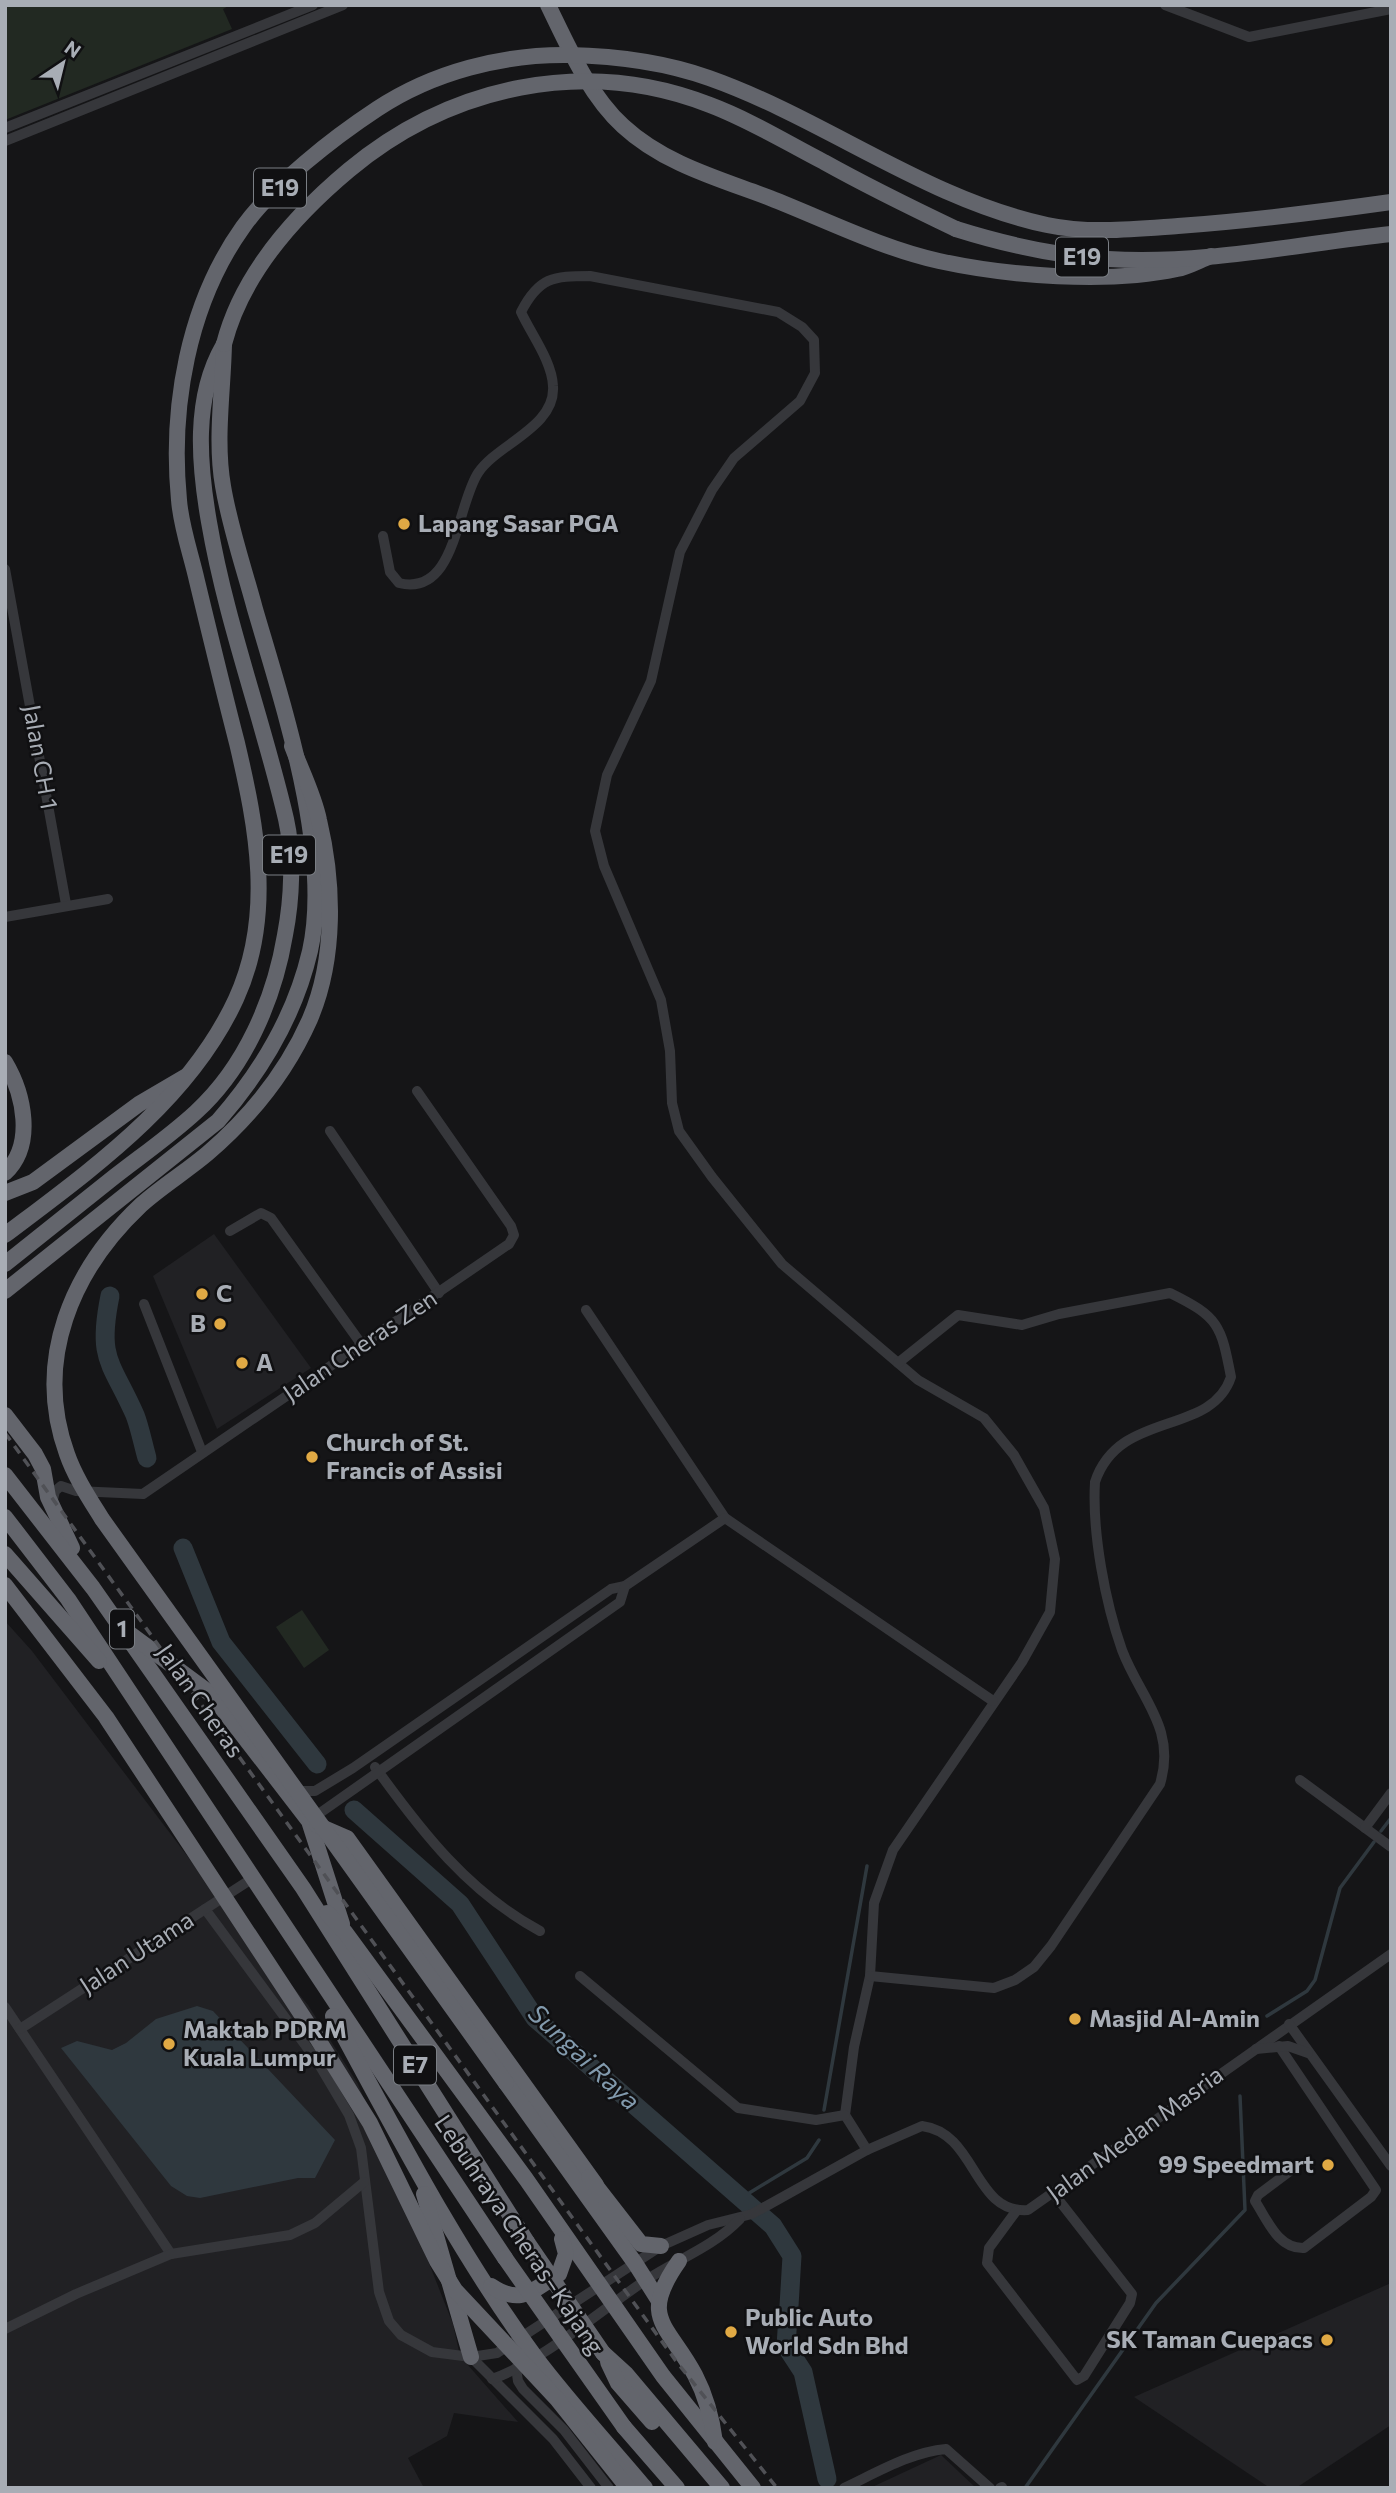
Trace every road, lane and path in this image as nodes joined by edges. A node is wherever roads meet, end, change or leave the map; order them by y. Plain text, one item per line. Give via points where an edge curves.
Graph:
1 (313, 5) edge
2 (343, 5) edge
3 (548, 5) edge
4 (1165, 5) edge
5 (1391, 9) edge
6 (118, 83) junction
7 (123, 95) junction
8 (5, 128) edge
9 (5, 141) edge
10 (1391, 202) edge
11 (1391, 233) edge
12 (1211, 256) junction
13 (224, 344) junction
14 (383, 536) dead end
15 (5, 569) edge
16 (292, 746) junction
17 (108, 899) dead end
18 (66, 904) junction
19 (5, 916) edge
20 (5, 1062) edge
21 (189, 1075) junction
22 (417, 1091) dead end
23 (330, 1131) dead end
24 (5, 1173) edge
25 (5, 1194) edge
26 (230, 1231) dead end
27 (5, 1235) edge
28 (5, 1264) edge
29 (5, 1291) edge
30 (439, 1293) junction
31 (144, 1304) dead end
32 (586, 1310) dead end
33 (362, 1345) junction
34 (898, 1363) junction
35 (5, 1415) edge
36 (202, 1452) junction
37 (35, 1454) junction
38 (5, 1475) edge
39 (76, 1491) junction
40 (52, 1507) junction
41 (5, 1517) edge
42 (725, 1518) junction
43 (5, 1553) edge
44 (5, 1585) edge
45 (625, 1586) junction
46 (93, 1588) junction
47 (122, 1629) junction
48 (129, 1694) junction
49 (993, 1701) junction
50 (368, 1757) junction
51 (378, 1770) junction
52 (1300, 1780) dead end
53 (284, 1790) junction
54 (1391, 1793) edge
55 (309, 1821) junction
56 (1365, 1828) junction
57 (1391, 1847) edge
58 (253, 1878) junction
59 (303, 1888) junction
60 (205, 1909) junction
61 (288, 1930) junction
62 (540, 1931) dead end
63 (345, 1932) junction
64 (1391, 1954) edge
65 (580, 1976) dead end
66 (870, 1976) junction
67 (5, 2007) edge
68 (1289, 2024) junction
69 (20, 2029) junction
70 (1279, 2046) junction
71 (1251, 2050) junction
72 (1311, 2054) junction
73 (845, 2115) junction
74 (538, 2126) junction
75 (867, 2150) junction
76 (1391, 2166) edge
77 (1294, 2168) dead end
78 (417, 2173) junction
79 (364, 2182) junction
80 (596, 2185) junction
81 (1054, 2194) junction
82 (1017, 2210) junction
83 (740, 2219) junction
84 (559, 2230) junction
85 (661, 2246) junction
86 (171, 2253) junction
87 (679, 2261) junction
88 (635, 2263) junction
89 (646, 2280) junction
90 (486, 2282) junction
91 (598, 2286) junction
92 (659, 2301) junction
93 (611, 2304) junction
94 (5, 2329) edge
95 (522, 2337) junction
96 (603, 2353) junction
97 (535, 2356) junction
98 (471, 2357) junction
99 (516, 2368) junction
100 (492, 2379) junction
101 (715, 2445) junction
102 (753, 2487) edge
103 (591, 2488) edge
104 (609, 2488) edge
105 (628, 2488) edge
106 (645, 2488) edge
107 (677, 2488) edge
108 (708, 2488) edge
109 (722, 2488) edge
110 (844, 2488) edge
111 (990, 2488) edge

1 - 6 street
2 - 7 street
3 - 12 highway via 601,101 646,144 693,169 872,240 939,261 1029,274 1088,276 1178,269
4 - 5 street via 1249,37
6 - 7 street
6 - 8 street
7 - 9 street
10 - 21 highway, E19, bridge via 1250,221 1136,229 1051,226 944,190 710,79 647,60 528,55 478,65 379,107 292,176 244,226 210,286 191,338 175,447 179,507 247,784 260,886 256,939 238,995 216,1038
11 - 12 highway, E19
12 - 13 highway, E19, bridge via 1111,260 1011,247 956,229 710,105 660,89 603,81 540,82 479,96 425,119 374,150 329,187 278,240 230,320
13 - 16 highway via 222,483
13 - 28 highway, E19 via 211,366 205,395 203,491 213,546 287,823 289,914 281,958 269,1002 250,1038 198,1110
14 - 34 street via 390,572 399,583 420,586 429,580 452,547 479,472 537,422 550,403 554,386 521,312 532,292 544,283 566,276 590,276 778,312 814,340 815,373 800,401 734,458 680,552 650,681 607,775 595,831 604,866 661,1000 670,1051 672,1103 680,1131 782,1264
15 - 18 street, Jalan CH 1
16 - 29 highway, bridge via 310,825 315,915 303,975 272,1047 247,1088 202,1136
16 - 74 highway, bridge via 319,817 330,909 325,958 310,1017 266,1094 207,1154 142,1205 100,1252 72,1295 54,1379 60,1426 77,1478 109,1530
17 - 18 street
18 - 19 street
20 - 24 highway via 24,1115 22,1143
21 - 25 highway, bridge via 139,1104 33,1182
21 - 27 highway, E19, bridge via 144,1122
22 - 30 street, Jalan Cheras Zen via 512,1226 514,1236 499,1253
23 - 30 street
26 - 33 street via 261,1213 271,1218
30 - 33 street, Jalan Cheras Zen
31 - 36 street
32 - 42 street
33 - 36 street, Jalan Cheras Zen
34 - 49 street via 918,1380 984,1418 1014,1455 1044,1508 1055,1559 1050,1612
34 - 66 street via 958,1315 1022,1325 1170,1293 1209,1316 1222,1331 1231,1377 1214,1404 1119,1443 1100,1466 1095,1482 1106,1588 1119,1638 1163,1737 1166,1763 1160,1784 1051,1946 1034,1967 1015,1980 994,1988
35 - 37 highway
36 - 39 street, Jalan Cheras Zen via 143,1494
37 - 39 street via 51,1477
37 - 40 highway
38 - 46 highway, Jalan Cheras / 1
39 - 40 street via 57,1488
40 - 46 highway
41 - 48 highway, 1 via 68,1599
42 - 45 street
42 - 49 street
43 - 48 highway
44 - 105 highway, bridge via 106,1717 317,2038 370,2123 437,2261 456,2290 557,2399
45 - 50 street via 611,1589
45 - 51 street via 620,1602
46 - 47 highway, Jalan Cheras / 1
47 - 53 highway via 211,1694
47 - 59 highway, Jalan Cheras / 1
48 - 58 highway, 1
49 - 66 street via 893,1850 874,1903
50 - 51 street
50 - 53 street via 315,1791
51 - 55 street
51 - 62 street via 453,1868 487,1898
52 - 56 street
53 - 55 highway
54 - 56 street
55 - 63 highway
55 - 80 highway via 347,1838
56 - 57 street
58 - 60 street, Jalan Utama
58 - 61 highway, 1
59 - 63 highway
59 - 96 highway, Lebuhraya Cheras–Kajang / E7, bridge via 527,2242
60 - 69 street, Jalan Utama
60 - 79 street via 335,2090 361,2148
61 - 78 highway
61 - 107 highway, Lebuhraya Cheras–Kajang / E7, bridge via 505,2259 624,2427
63 - 84 highway via 527,2179
64 - 68 street, Jalan Medan Masria
65 - 73 street via 738,2108 816,2120
66 - 73 street
67 - 69 street
68 - 71 street, Jalan Medan Masria
68 - 72 street
69 - 86 street
70 - 71 street
70 - 72 street
70 - 77 street via 1376,2190 1304,2248 1293,2248 1278,2238 1255,2201
71 - 81 street, Jalan Medan Masria
72 - 76 street
73 - 75 street
74 - 80 highway
74 - 88 highway
75 - 82 street, Jalan Medan Masria via 908,2130 936,2127 958,2144 991,2196
75 - 83 street, Jalan Medan Masria
78 - 90 highway
78 - 98 highway
79 - 86 street via 315,2222 290,2235
79 - 98 street via 379,2292 388,2321 401,2335 432,2353
80 - 85 highway via 640,2244
81 - 82 street, Jalan Medan Masria via 1028,2210
81 - 82 street via 1132,2294 1084,2376 1077,2380 986,2263 989,2248
83 - 85 street, Jalan Medan Masria via 708,2225
83 - 87 street, Jalan Medan Masria via 719,2240
84 - 90 highway via 566,2254 559,2274 523,2296 512,2297
84 - 91 highway
85 - 88 street, Jalan Medan Masria
86 - 94 street
87 - 89 street, Jalan Medan Masria
87 - 92 highway via 661,2289
88 - 89 highway
88 - 91 street, Jalan Medan Masria
89 - 92 highway
89 - 93 street, Jalan Medan Masria
90 - 95 highway
91 - 93 highway
91 - 95 street, Jalan Medan Masria
92 - 101 highway via 664,2329 706,2400
93 - 97 street, Jalan Medan Masria
93 - 101 highway
95 - 97 highway
95 - 98 street, Jalan Medan Masria via 497,2353
96 - 108 highway, E7 via 618,2383
96 - 109 highway, E7
97 - 99 street, Jalan Medan Masria
97 - 106 highway
98 - 100 street
99 - 100 street, Jalan Medan Masria
99 - 104 street via 523,2389 564,2430
100 - 103 street via 552,2439
101 - 102 highway
110 - 111 street via 933,2450 946,2449

